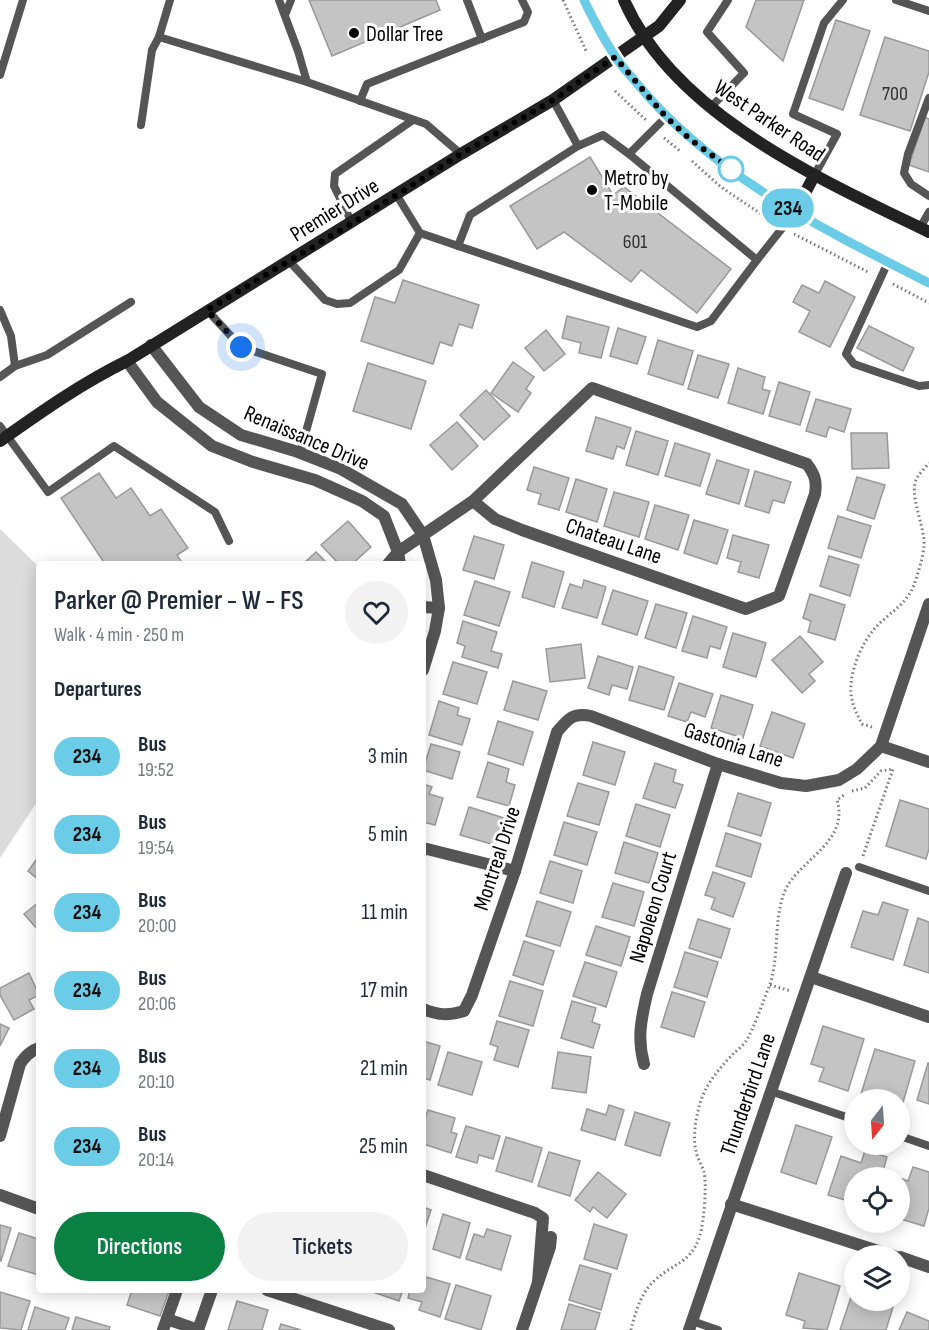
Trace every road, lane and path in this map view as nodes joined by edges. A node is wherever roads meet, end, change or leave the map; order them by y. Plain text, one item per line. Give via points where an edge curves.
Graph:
1 (23, 0) edge
2 (170, 0) edge
3 (279, 0) edge
4 (291, 0) edge
5 (467, 0) edge
6 (522, 0) edge
7 (563, 0) edge
8 (584, 0) edge
9 (624, 0) edge
10 (680, 0) edge
11 (728, 0) edge
12 (843, 0) edge
13 (896, 0) edge
14 (929, 11) edge
15 (285, 15) junction
16 (159, 37) junction
17 (644, 38) junction
18 (482, 39) junction
19 (587, 53) dead end
20 (615, 57) junction
21 (0, 75) edge
22 (307, 82) junction
23 (929, 98) edge
24 (553, 100) junction
25 (360, 101) junction
26 (711, 107) junction
27 (666, 117) junction
28 (413, 120) junction
29 (141, 125) dead end
30 (579, 146) junction
31 (461, 154) junction
32 (629, 154) junction
33 (814, 176) junction
34 (396, 194) junction
35 (929, 196) edge
36 (795, 212) junction
37 (929, 212) edge
38 (352, 222) junction
39 (925, 230) edge
40 (420, 233) junction
41 (458, 246) junction
42 (757, 260) junction
43 (289, 261) junction
44 (888, 262) junction
45 (929, 283) edge
46 (131, 303) dead end
47 (0, 310) edge
48 (207, 310) junction
49 (151, 345) junction
50 (127, 361) junction
51 (15, 366) junction
52 (0, 376) edge
53 (929, 385) edge
54 (3, 434) edge
55 (298, 452) junction
56 (929, 463) edge
57 (288, 472) junction
58 (473, 501) junction
59 (423, 535) junction
60 (229, 541) dead end
61 (399, 558) edge
62 (929, 604) edge
63 (426, 607) edge
64 (439, 608) junction
65 (924, 634) edge
66 (426, 660) edge
67 (568, 719) joint
68 (862, 724) dead end
69 (881, 746) junction
70 (929, 762) edge
71 (718, 764) junction
72 (426, 849) edge
73 (859, 867) joint
74 (515, 871) junction
75 (846, 873) dead end
76 (929, 891) edge
77 (811, 977) junction
78 (770, 985) junction
79 (804, 996) junction
80 (426, 1011) edge
81 (929, 1017) edge
82 (35, 1049) edge
83 (644, 1064) dead end
84 (770, 1091) junction
85 (844, 1116) edge
86 (0, 1136) edge
87 (910, 1139) edge
88 (929, 1146) edge
89 (426, 1176) edge
90 (0, 1195) edge
91 (731, 1204) junction
92 (36, 1208) edge
93 (860, 1245) edge
94 (910, 1260) edge
95 (929, 1267) edge
96 (176, 1293) edge
97 (211, 1293) edge
98 (276, 1293) edge
99 (165, 1324) edge
100 (690, 1326) edge
101 (198, 1330) edge
102 (389, 1330) edge
103 (522, 1330) edge
104 (632, 1330) edge
105 (718, 1330) edge

1 - 21 lane
2 - 16 lane
3 - 15 lane
4 - 15 lane
5 - 18 lane
6 - 18 lane via 528,12 524,22
7 - 19 path
8 - 20 main road
9 - 17 main road, West Parker Road
10 - 17 main road, Premier Drive
11 - 26 lane via 707,32 744,73
12 - 33 lane via 824,23 793,114 837,134
13 - 14 lane
15 - 22 lane
16 - 22 lane
16 - 29 lane via 152,50
17 - 20 main road, Premier Drive
17 - 26 main road, West Parker Road via 675,75
18 - 25 lane via 367,84
20 - 24 main road, Premier Drive
20 - 27 main road
22 - 25 lane
23 - 35 lane via 903,173
24 - 30 lane
24 - 31 main road, Premier Drive
25 - 28 lane
26 - 33 main road, West Parker Road
27 - 32 lane
27 - 36 main road via 691,140
28 - 31 lane via 426,124
28 - 38 lane via 334,174 334,186
30 - 32 lane via 603,135
30 - 41 lane via 470,215
31 - 34 main road, Premier Drive
32 - 42 lane
33 - 36 main road
33 - 39 main road, West Parker Road
34 - 38 main road, Premier Drive
34 - 40 lane
36 - 42 lane
36 - 44 main road
37 - 39 lane
38 - 43 main road, Premier Drive
40 - 41 lane
40 - 43 lane via 399,270 350,303 325,300
41 - 42 lane via 697,327 711,321
43 - 48 main road, Premier Drive
44 - 45 main road
44 - 53 lane via 846,354 854,364 919,386
46 - 51 lane via 47,355
47 - 51 lane via 11,336
48 - 49 main road, Premier Drive
48 - 55 lane via 241,347 322,374
49 - 50 main road, Premier Drive
49 - 55 street, Renaissance Drive via 199,407 241,435
50 - 54 main road, Premier Drive
50 - 57 street, Renaissance Drive via 157,402 212,446
51 - 52 lane
54 - 60 lane via 48,492 114,446 215,512
55 - 57 street
55 - 59 street, Renaissance Drive via 341,469 402,504
56 - 68 path via 916,479 914,493 924,544 920,568 908,598 870,634 854,671 851,693
57 - 61 street, Renaissance Drive via 362,501 384,516
58 - 58 street, Chateau Lane via 592,388 807,465 817,484 779,596 746,609 522,530 495,519
58 - 59 street
59 - 61 street
59 - 64 street, Renaissance Drive via 436,580
62 - 65 street
63 - 64 street
64 - 66 street, Renaissance Drive
65 - 69 street
67 - 71 street, Gastonia Lane via 581,714 591,716
67 - 74 street, Montreal Drive via 557,732
69 - 70 street
69 - 71 street, Gastonia Lane via 839,780 806,786 781,783
71 - 83 street, Napoleon Court via 647,994 639,1046
72 - 74 street
73 - 76 lane
73 - 78 path via 893,769 880,771 865,788 850,791 837,800 841,811 836,829 786,890
74 - 80 street, Montreal Drive via 464,1011 450,1016
75 - 77 street, Thunderbird Lane
77 - 79 street, Thunderbird Lane
77 - 81 street
78 - 79 path
78 - 104 path via 746,1041 702,1093 695,1136 695,1151 705,1179 700,1236 690,1257 652,1282 635,1312
79 - 84 street, Thunderbird Lane
82 - 86 street via 20,1064
84 - 85 lane
84 - 91 street, Thunderbird Lane
87 - 88 lane
89 - 103 street via 543,1218 538,1282
90 - 92 street
91 - 93 street
91 - 100 street, Thunderbird Lane
94 - 95 street
96 - 99 street
97 - 101 street
98 - 102 street
99 - 101 street
100 - 105 lane

